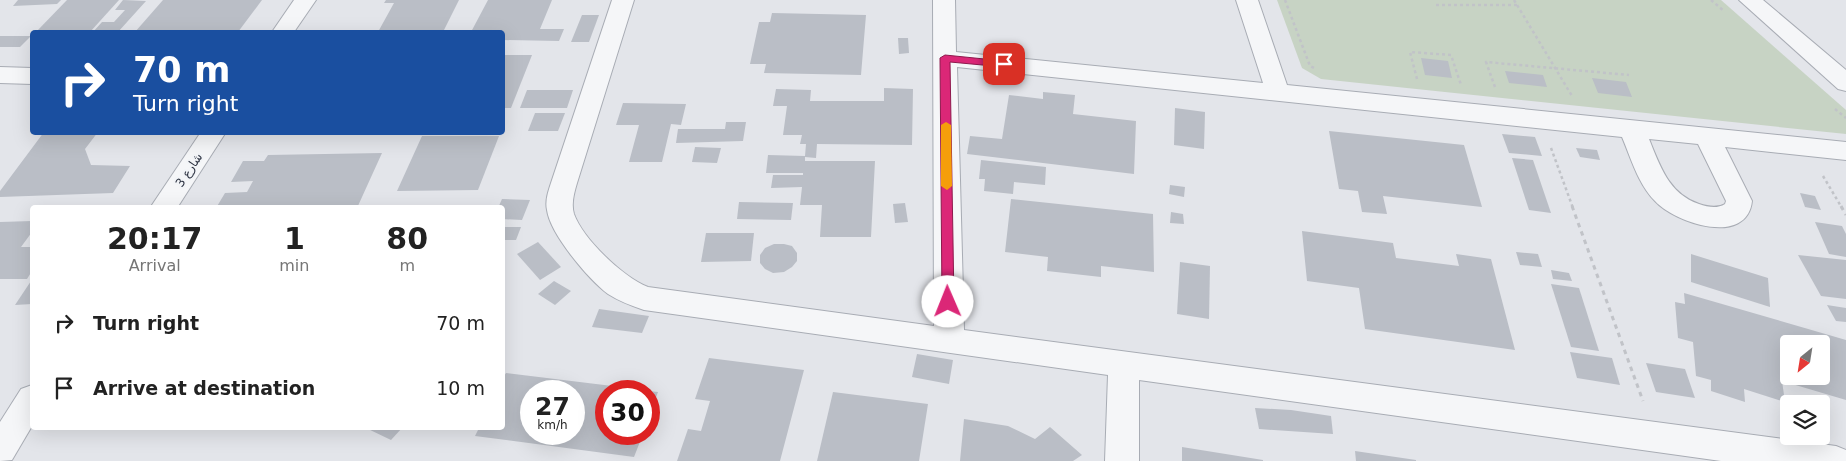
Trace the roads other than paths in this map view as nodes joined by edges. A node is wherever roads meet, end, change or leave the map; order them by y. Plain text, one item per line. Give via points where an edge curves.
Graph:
1 (305, 0) edge
2 (623, 0) edge
3 (944, 0) edge
4 (1247, 0) edge
5 (1750, 0) edge
6 (284, 30) edge
7 (945, 58) junction
8 (0, 75) edge
9 (30, 76) edge
10 (1846, 83) edge
11 (1278, 93) junction
12 (1632, 129) junction
13 (212, 135) edge
14 (1706, 137) junction
15 (1846, 151) edge
16 (165, 205) edge
17 (949, 340) junction
18 (1124, 364) junction
19 (30, 402) edge
20 (0, 450) edge
21 (1122, 461) edge
22 (1836, 461) edge

1 - 6 street
2 - 17 street via 560,199 561,214 567,228 602,271 620,287 644,298
3 - 7 street
4 - 11 street
5 - 10 street
7 - 11 street
7 - 17 street
8 - 9 street
11 - 12 street
12 - 14 street
12 - 14 street via 1662,194 1673,204 1704,217 1719,218 1738,209 1739,200
13 - 16 street, شارع 3
14 - 15 street
17 - 18 street
18 - 21 street
18 - 22 street
19 - 20 street

